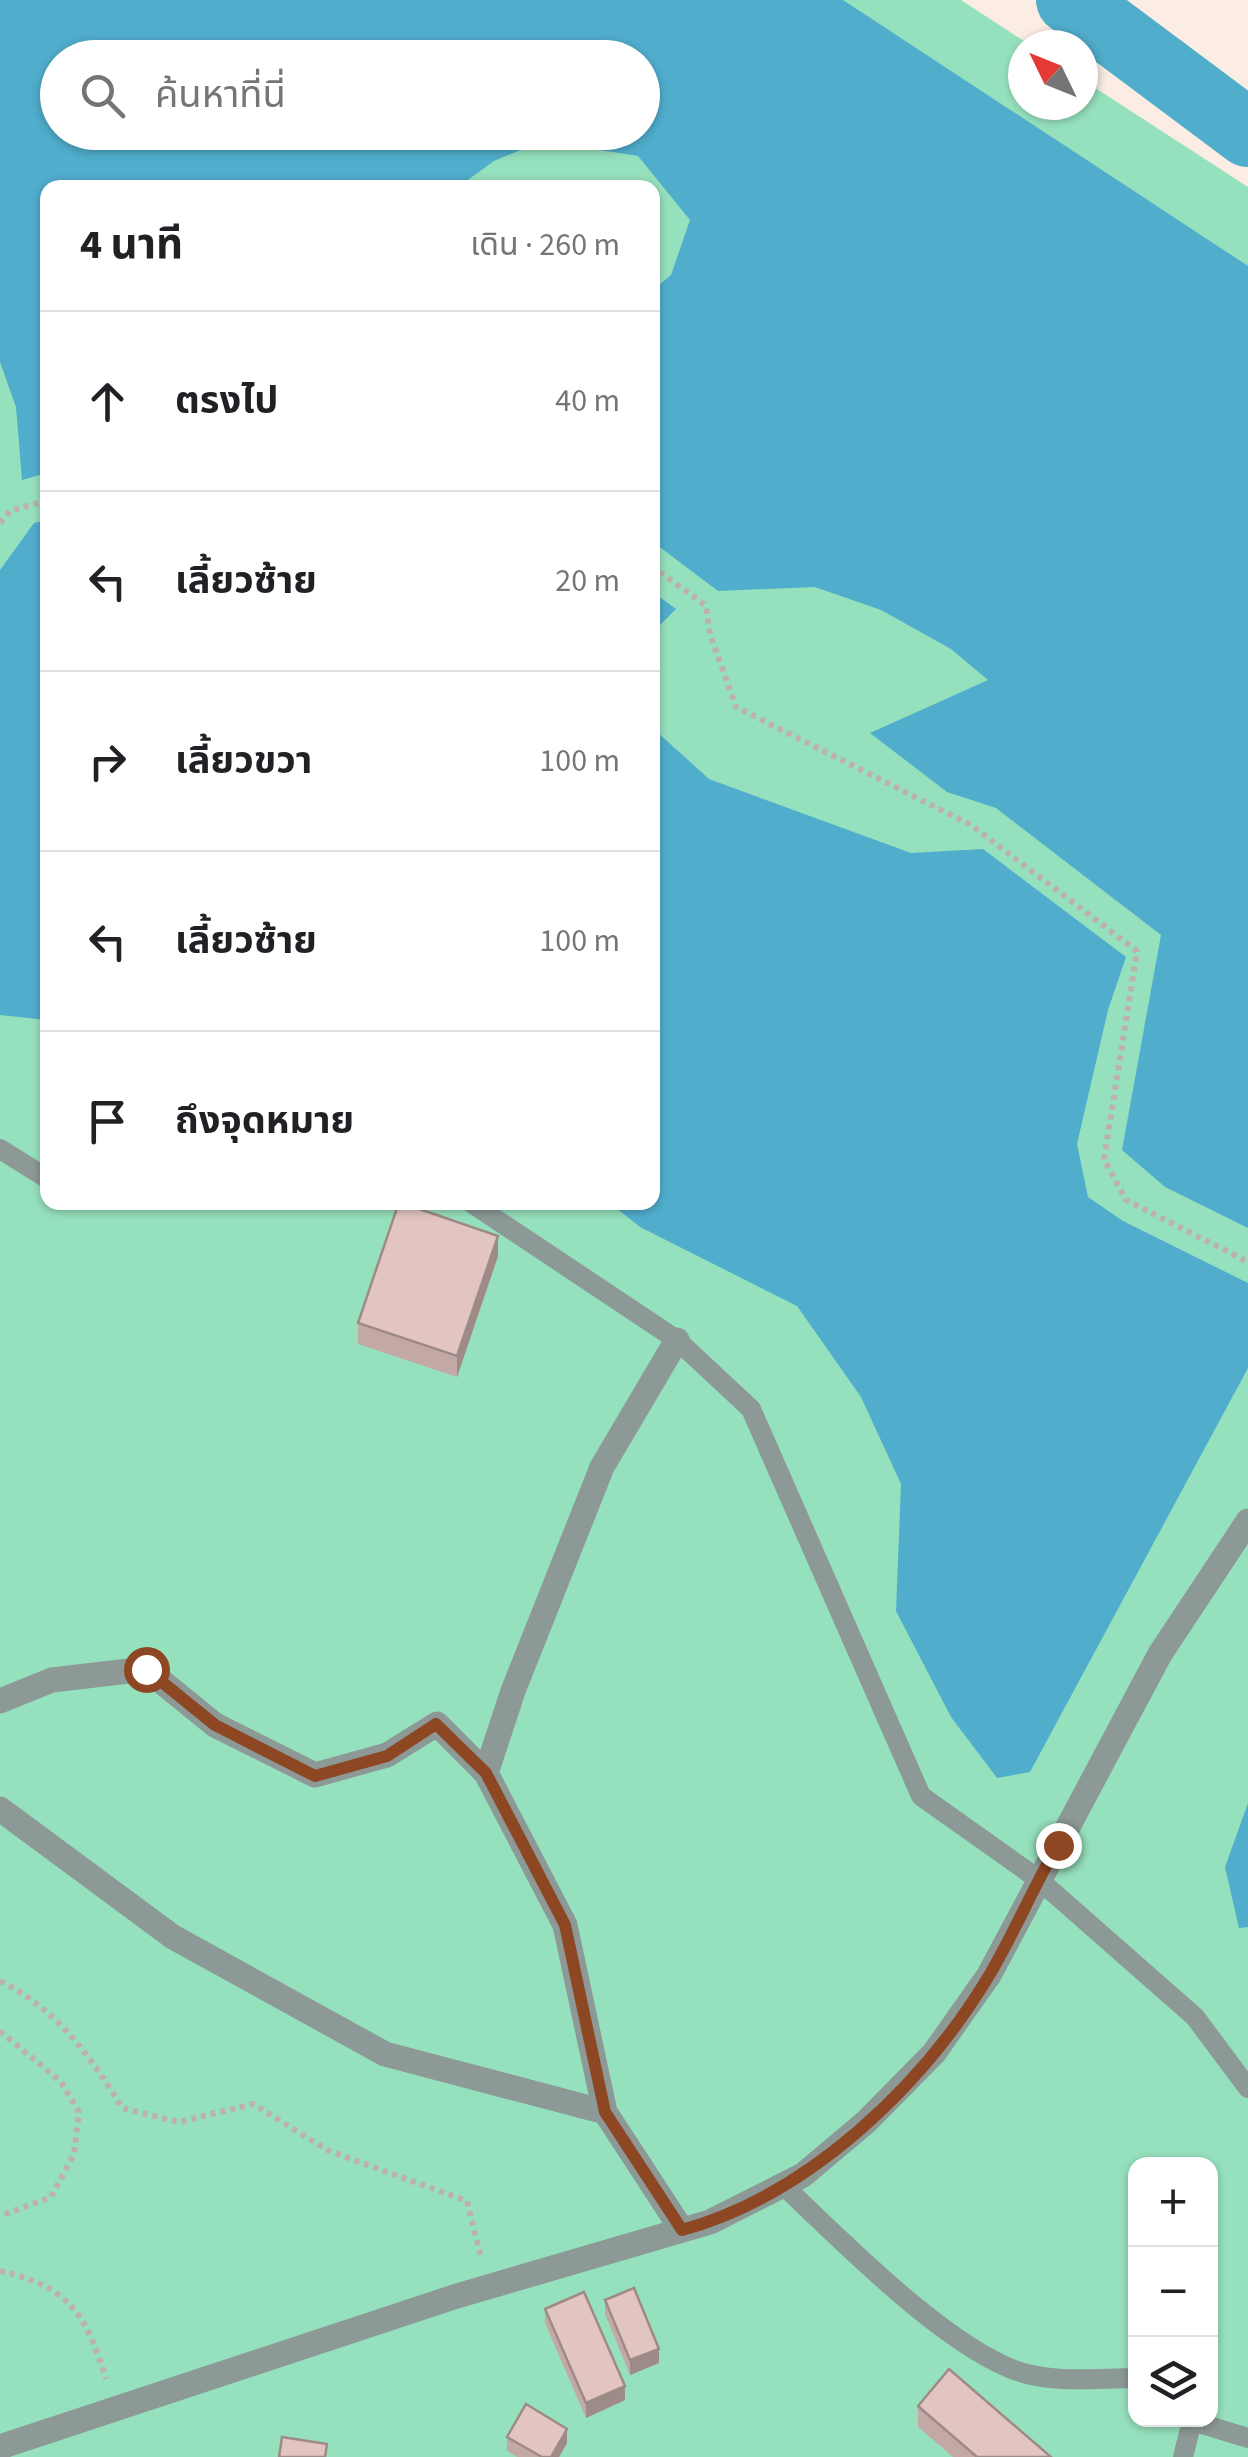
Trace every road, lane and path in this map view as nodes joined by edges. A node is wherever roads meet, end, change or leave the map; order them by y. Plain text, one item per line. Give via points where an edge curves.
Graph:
1 (40, 502) edge
2 (0, 523) edge
3 (660, 572) edge
4 (0, 1149) edge
5 (40, 1176) edge
6 (482, 1210) edge
7 (1248, 1262) edge
8 (677, 1340) junction
9 (1248, 1521) edge
10 (0, 1701) edge
11 (486, 1773) junction
12 (0, 1809) edge
13 (1038, 1878) junction
14 (0, 1982) edge
15 (0, 2030) edge
16 (1248, 2088) edge
17 (605, 2112) junction
18 (783, 2185) junction
19 (0, 2216) edge
20 (682, 2230) junction
21 (0, 2272) edge
22 (488, 2287) junction
23 (1128, 2378) edge
24 (114, 2408) junction
25 (1190, 2427) edge
26 (1214, 2427) edge
27 (1248, 2438) edge
28 (0, 2447) edge
29 (1183, 2457) edge

1 - 2 path via 10,511
3 - 7 path via 706,606 736,707 971,825 1138,952 1104,1158 1126,1200
4 - 5 lane
6 - 8 lane
8 - 11 street via 602,1468
8 - 13 lane via 751,1409 920,1796
9 - 13 street via 1160,1654
10 - 11 street via 52,1680 146,1669 215,1725 315,1776 387,1756 436,1724
11 - 17 street via 565,1925
12 - 17 street via 173,1937 385,2054
13 - 16 lane via 1195,2017
13 - 18 street via 989,1975 934,2053 866,2122
14 - 22 path via 22,1992 88,2051 122,2108 179,2122 253,2104 330,2151 467,2201
15 - 19 path via 61,2082 80,2112 74,2154 51,2197
17 - 20 street
18 - 20 street
18 - 23 lane via 872,2270 989,2360 1065,2380
20 - 22 street
21 - 24 path via 68,2298 95,2344
22 - 24 street
24 - 28 street
25 - 29 lane
26 - 27 lane

